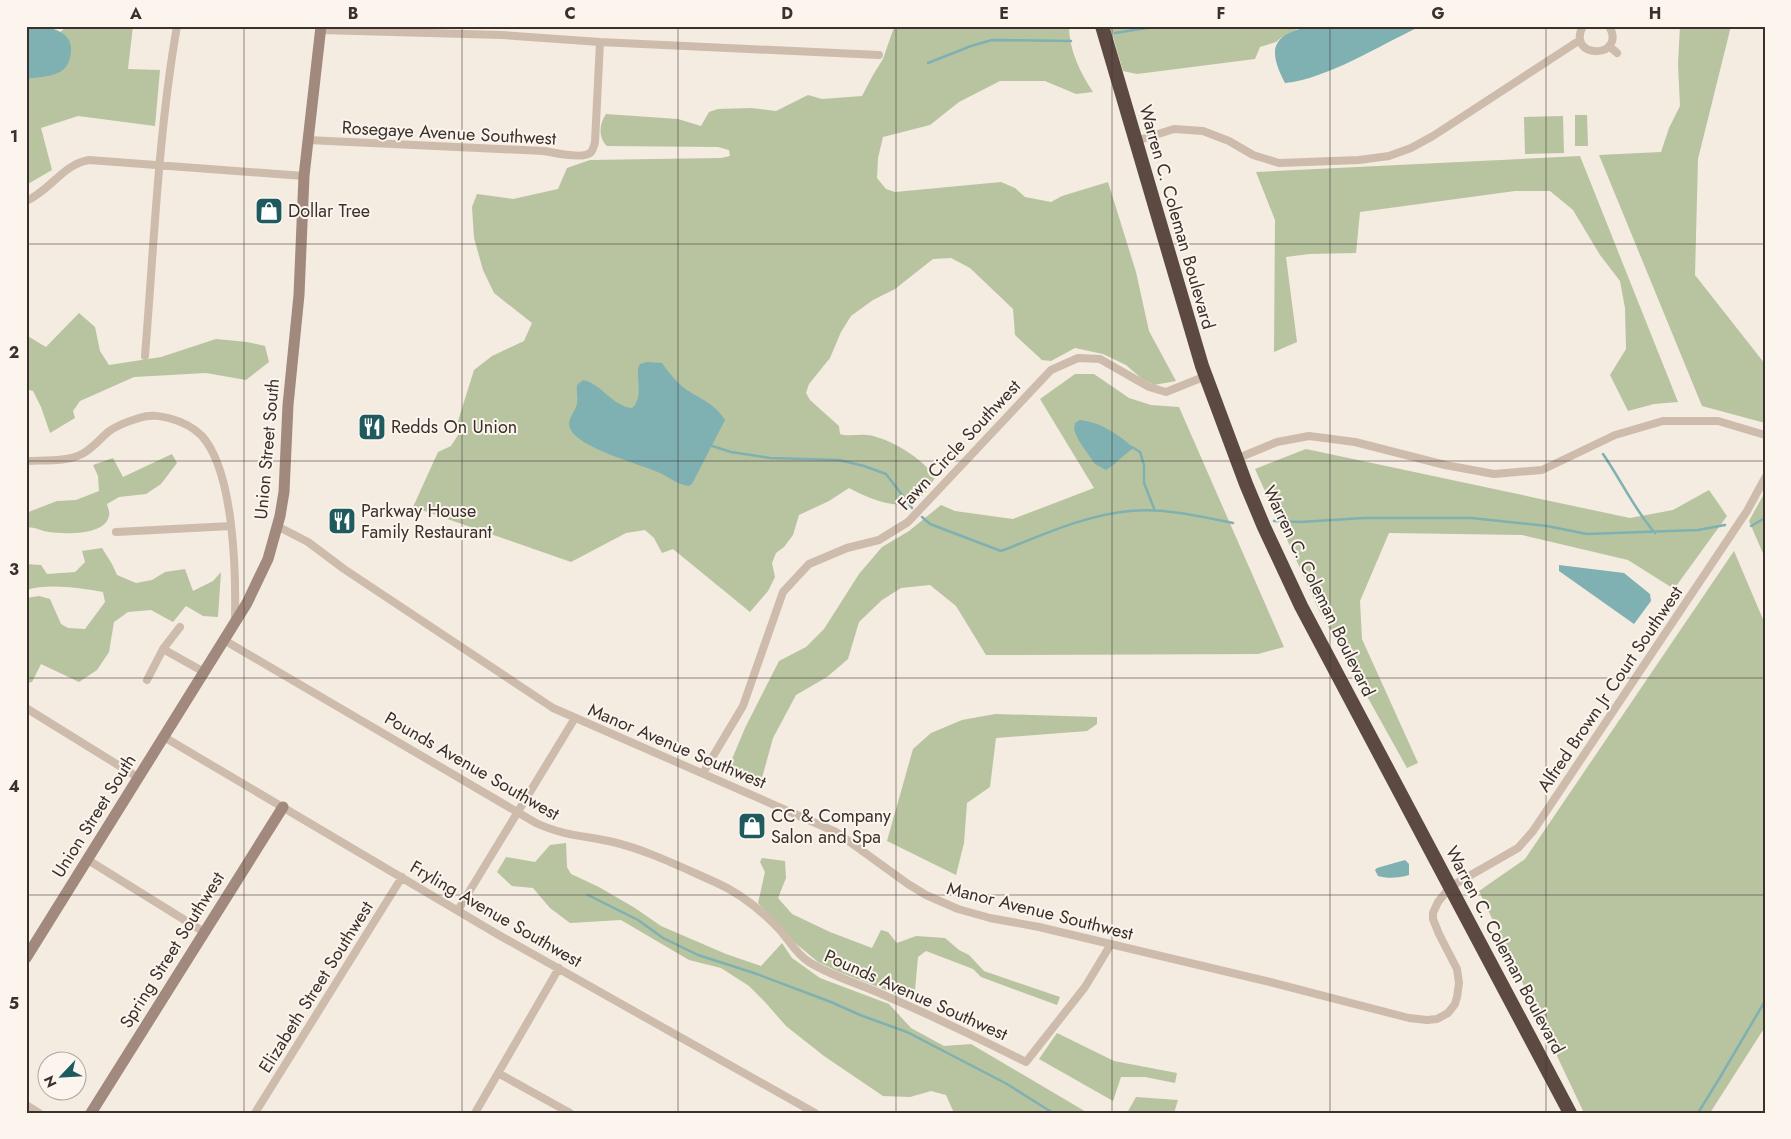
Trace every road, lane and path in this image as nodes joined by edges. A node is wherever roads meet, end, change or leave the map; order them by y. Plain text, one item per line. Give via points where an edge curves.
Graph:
1 (177, 26) edge
2 (1102, 26) edge
3 (1573, 26) edge
4 (1609, 26) edge
5 (320, 28) edge
6 (1581, 33) edge
7 (600, 42) junction
8 (1608, 46) junction
9 (1617, 53) dead end
10 (879, 54) dead end
11 (308, 140) junction
12 (1136, 141) junction
13 (160, 165) junction
14 (304, 176) junction
15 (26, 201) edge
16 (145, 356) dead end
17 (1206, 376) junction
18 (1765, 435) edge
19 (1236, 459) junction
20 (26, 461) edge
21 (1765, 478) edge
22 (231, 526) junction
23 (277, 526) junction
24 (116, 532) dead end
25 (236, 621) junction
26 (180, 627) dead end
27 (224, 640) junction
28 (163, 649) junction
29 (204, 672) junction
30 (147, 680) dead end
31 (26, 708) edge
32 (574, 718) junction
33 (164, 737) junction
34 (703, 773) junction
35 (139, 778) junction
36 (283, 807) junction
37 (518, 813) junction
38 (88, 860) junction
39 (402, 877) junction
40 (1450, 887) junction
41 (458, 910) junction
42 (204, 932) junction
43 (1111, 944) junction
44 (26, 958) edge
45 (559, 968) junction
46 (498, 1073) junction
47 (26, 1105) edge
48 (95, 1111) edge
49 (39, 1113) edge
50 (255, 1113) edge
51 (475, 1113) edge
52 (570, 1113) edge
53 (815, 1113) edge
54 (1570, 1113) edge

1 - 13 street
2 - 12 highway, Warren C. Coleman Boulevard
3 - 6 street
4 - 8 street via 1612,34
5 - 7 street
5 - 11 main road, Union Street South
6 - 8 street via 1586,49 1602,51
6 - 12 street via 1433,136 1389,156 1279,163 1253,155 1203,131 1182,128
7 - 10 street
7 - 11 street, Rosegaye Avenue Southwest via 595,142 589,154
8 - 9 street
11 - 14 main road, Union Street South
12 - 17 highway, Warren C. Coleman Boulevard
13 - 14 street
13 - 15 street via 80,162 38,196
13 - 16 street
14 - 23 main road, Union Street South via 299,295 288,405 284,492
17 - 19 highway, Warren C. Coleman Boulevard
17 - 34 street, Fawn Circle Southwest via 1166,392 1149,388 1100,359 1078,358 1050,370 908,522 879,540 846,548 809,564 783,592 743,706
18 - 19 street via 1718,421 1663,421 1615,435 1542,470 1494,474 1355,442 1309,436 1277,442
19 - 40 highway, Warren C. Coleman Boulevard via 1301,606
20 - 22 street via 66,459 83,454 110,431 140,418 157,416 178,420 194,429 209,446 220,470
21 - 40 street, Alfred Brown Jr Court Southwest via 1747,511 1533,831 1518,848
22 - 24 street
22 - 25 street
23 - 25 main road, Union Street South via 268,559
23 - 32 street, Manor Avenue Southwest via 308,542 521,688
25 - 27 main road, Union Street South
26 - 28 street
27 - 29 main road, Union Street South
27 - 37 street, Pounds Avenue Southwest
28 - 29 street
28 - 30 street
29 - 33 main road, Union Street South
31 - 35 street
32 - 34 street, Manor Avenue Southwest
32 - 37 street
33 - 35 main road, Union Street South
33 - 36 street, Fryling Avenue Southwest
34 - 43 street, Manor Avenue Southwest via 836,832 908,884 939,902 990,918
35 - 38 main road, Union Street South
36 - 39 street, Fryling Avenue Southwest
36 - 42 main road, Spring Street Southwest
37 - 41 street
37 - 43 street, Pounds Avenue Southwest via 562,833 636,849 734,891 759,909 811,964 959,1028 1026,1062 1085,987
38 - 42 street
38 - 44 main road, Union Street South
39 - 41 street, Fryling Avenue Southwest
39 - 50 street, Elizabeth Street Southwest
40 - 43 street, Manor Avenue Southwest via 1438,902 1433,919 1457,969 1458,997 1452,1009 1427,1020
40 - 54 highway, Warren C. Coleman Boulevard
41 - 45 street, Fryling Avenue Southwest
42 - 48 main road, Spring Street Southwest
45 - 46 street
45 - 53 street, Fryling Avenue Southwest
46 - 51 street
46 - 52 street
47 - 49 street

